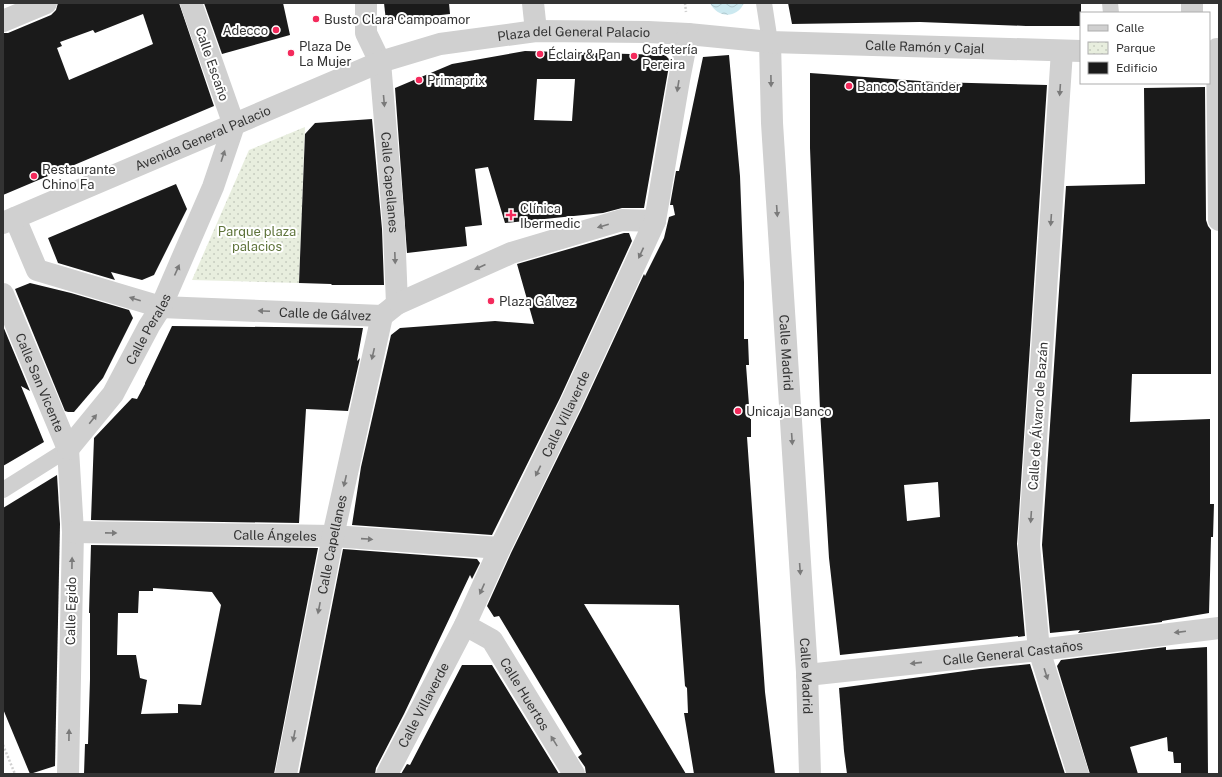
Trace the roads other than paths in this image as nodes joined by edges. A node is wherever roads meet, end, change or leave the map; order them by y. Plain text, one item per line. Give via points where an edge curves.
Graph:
1 (46, 3) edge
2 (191, 3) edge
3 (366, 3) edge
4 (533, 3) edge
5 (764, 3) edge
6 (3, 21) edge
7 (536, 31) junction
8 (688, 34) junction
9 (770, 42) junction
10 (1215, 49) edge
11 (1072, 51) edge
12 (380, 62) junction
13 (234, 125) junction
14 (1219, 220) edge
15 (9, 221) edge
16 (655, 221) junction
17 (3, 294) edge
18 (161, 307) junction
19 (389, 310) junction
20 (68, 449) junction
21 (3, 490) edge
22 (72, 532) junction
23 (332, 536) junction
24 (500, 548) junction
25 (465, 625) junction
26 (1219, 628) edge
27 (1039, 650) junction
28 (807, 675) junction
29 (68, 774) edge
30 (286, 774) edge
31 (387, 774) edge
32 (574, 774) edge
33 (810, 774) edge
34 (1078, 774) edge

1 - 6 street
2 - 13 street, Calle Escaño
3 - 12 street via 366,33
4 - 7 street
5 - 9 street, Calle Madrid
7 - 8 street, Plaza del General Palacio
7 - 12 street, Plaza del General Palacio via 440,44
8 - 9 street, Plaza del General Palacio
8 -> 16 street, Calle Villaverde
9 - 11 street, Calle Ramón y Cajal
9 -> 28 street, Calle Madrid via 772,123
10 - 14 street
11 -> 27 street, Calle de Álvaro de Bazán via 1029,545
12 - 13 street, Avenida General Palacio
12 -> 19 street, Calle Capellanes via 394,228
13 - 15 street, Avenida General Palacio
18 -> 13 street, Calle Perales via 214,187
18 -> 15 street, Calle de Gálvez via 37,270
16 -> 19 street, Calle de Gálvez via 622,220 511,253
16 -> 24 street, Calle Villaverde via 571,403
17 - 20 street, Calle San Vicente
19 -> 18 street, Calle de Gálvez
20 -> 18 street, Calle Perales via 113,394
19 -> 23 street, Calle Capellanes
20 - 21 street, Calle Perales
20 - 22 street, Calle Egido
22 -> 23 street, Calle Ángeles
29 -> 22 street, Calle Egido
23 -> 24 street, Calle Ángeles
23 -> 30 street, Calle Capellanes
24 -> 25 street, Calle Villaverde
25 - 31 street, Calle Villaverde
32 -> 25 street, Calle Huertos via 492,640
26 -> 27 street, Calle General Castaños
27 -> 28 street, Calle General Castaños
27 -> 34 street, Calle de Álvaro de Bazán
28 - 33 street, Calle Madrid

